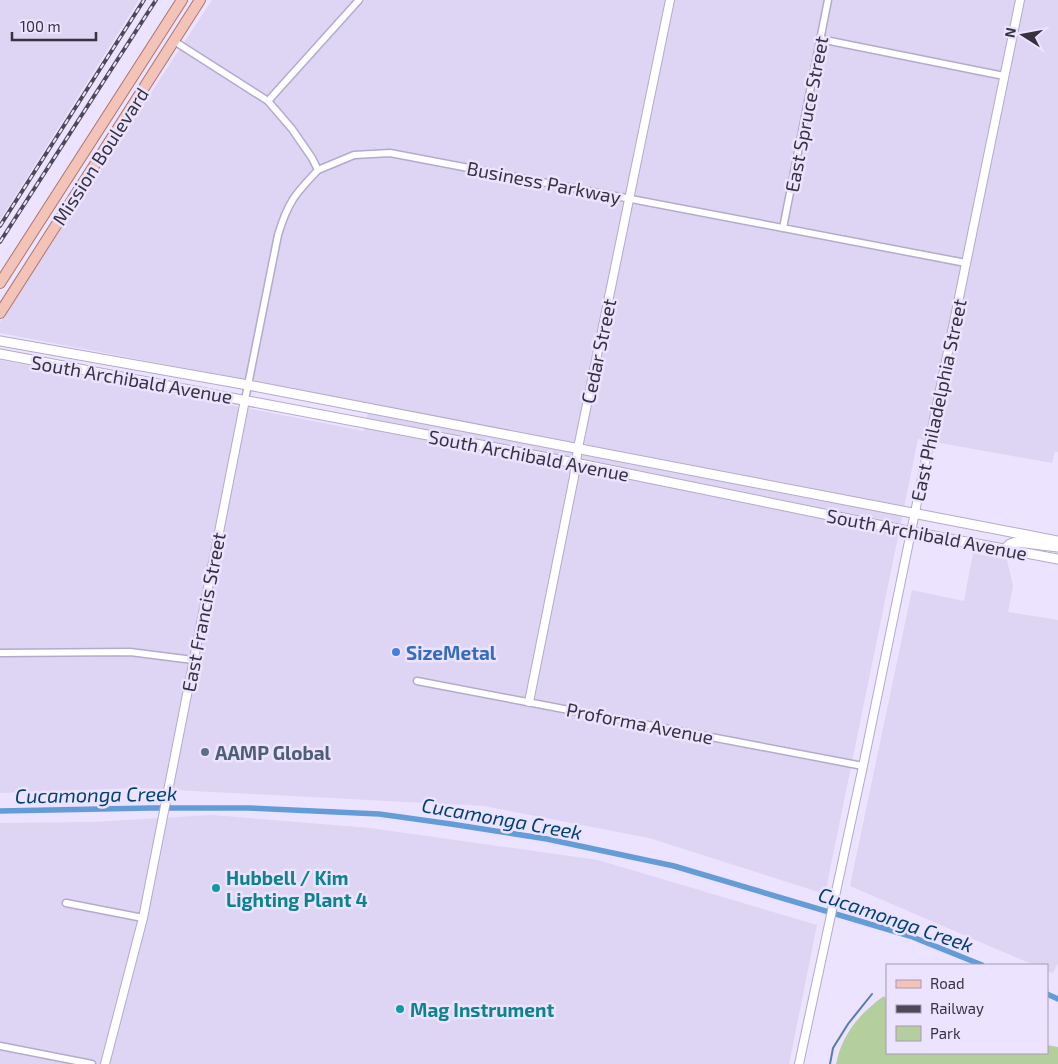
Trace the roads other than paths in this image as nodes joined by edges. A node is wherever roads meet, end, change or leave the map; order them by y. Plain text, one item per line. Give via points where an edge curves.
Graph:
1 (182, 0) edge
2 (200, 0) edge
3 (359, 0) edge
4 (670, 0) edge
5 (828, 0) edge
6 (1020, 0) edge
7 (820, 39) junction
8 (174, 41) junction
9 (1004, 76) junction
10 (268, 102) junction
11 (318, 170) junction
12 (629, 198) junction
13 (783, 228) junction
14 (966, 264) junction
15 (0, 283) edge
16 (0, 313) edge
17 (2, 341) edge
18 (0, 354) edge
19 (248, 385) junction
20 (245, 400) junction
21 (578, 448) junction
22 (575, 463) junction
23 (915, 514) junction
24 (912, 532) junction
25 (1058, 541) edge
26 (1058, 547) edge
27 (1005, 549) junction
28 (1058, 559) edge
29 (0, 653) edge
30 (193, 660) junction
31 (417, 681) dead end
32 (528, 702) junction
33 (863, 766) junction
34 (66, 903) dead end
35 (143, 918) junction
36 (0, 1046) edge
37 (92, 1064) edge
38 (105, 1064) edge
39 (799, 1064) edge

1 - 15 main road, Mission Boulevard
2 - 8 main road, Mission Boulevard
3 - 10 street
4 - 12 street, Cedar Street
5 - 7 street, East Spruce Street
6 - 9 street, East Philadelphia Street
7 - 9 street
7 - 13 street, East Spruce Street
8 - 10 street
8 - 16 main road, Mission Boulevard
9 - 14 street, East Philadelphia Street
10 - 11 street via 292,129
11 - 12 street, Business Parkway via 354,155 390,153
11 - 19 street, East Francis Street via 296,193 278,235
12 - 13 street, Business Parkway
12 - 21 street, Cedar Street
13 - 14 street, Business Parkway
14 - 23 street, East Philadelphia Street
17 - 19 main road, South Archibald Avenue
18 - 20 main road, South Archibald Avenue
19 - 20 street, East Francis Street
19 - 21 main road, South Archibald Avenue
20 - 22 main road, South Archibald Avenue
20 - 30 street, East Francis Street
21 - 22 street, Cedar Street
21 - 23 main road, South Archibald Avenue
22 - 24 main road, South Archibald Avenue
22 - 32 street, Cedar Street
23 - 24 street, East Philadelphia Street
23 - 25 main road, South Archibald Avenue
24 - 27 main road, South Archibald Avenue
24 - 33 street, East Philadelphia Street
26 - 27 main road via 1016,542
27 - 28 main road, South Archibald Avenue
29 - 30 street via 130,652
30 - 35 street, East Francis Street
31 - 32 street, Proforma Avenue
32 - 33 street, Proforma Avenue
33 - 39 street, East Philadelphia Street
34 - 35 street
35 - 38 street, East Francis Street
36 - 37 street

